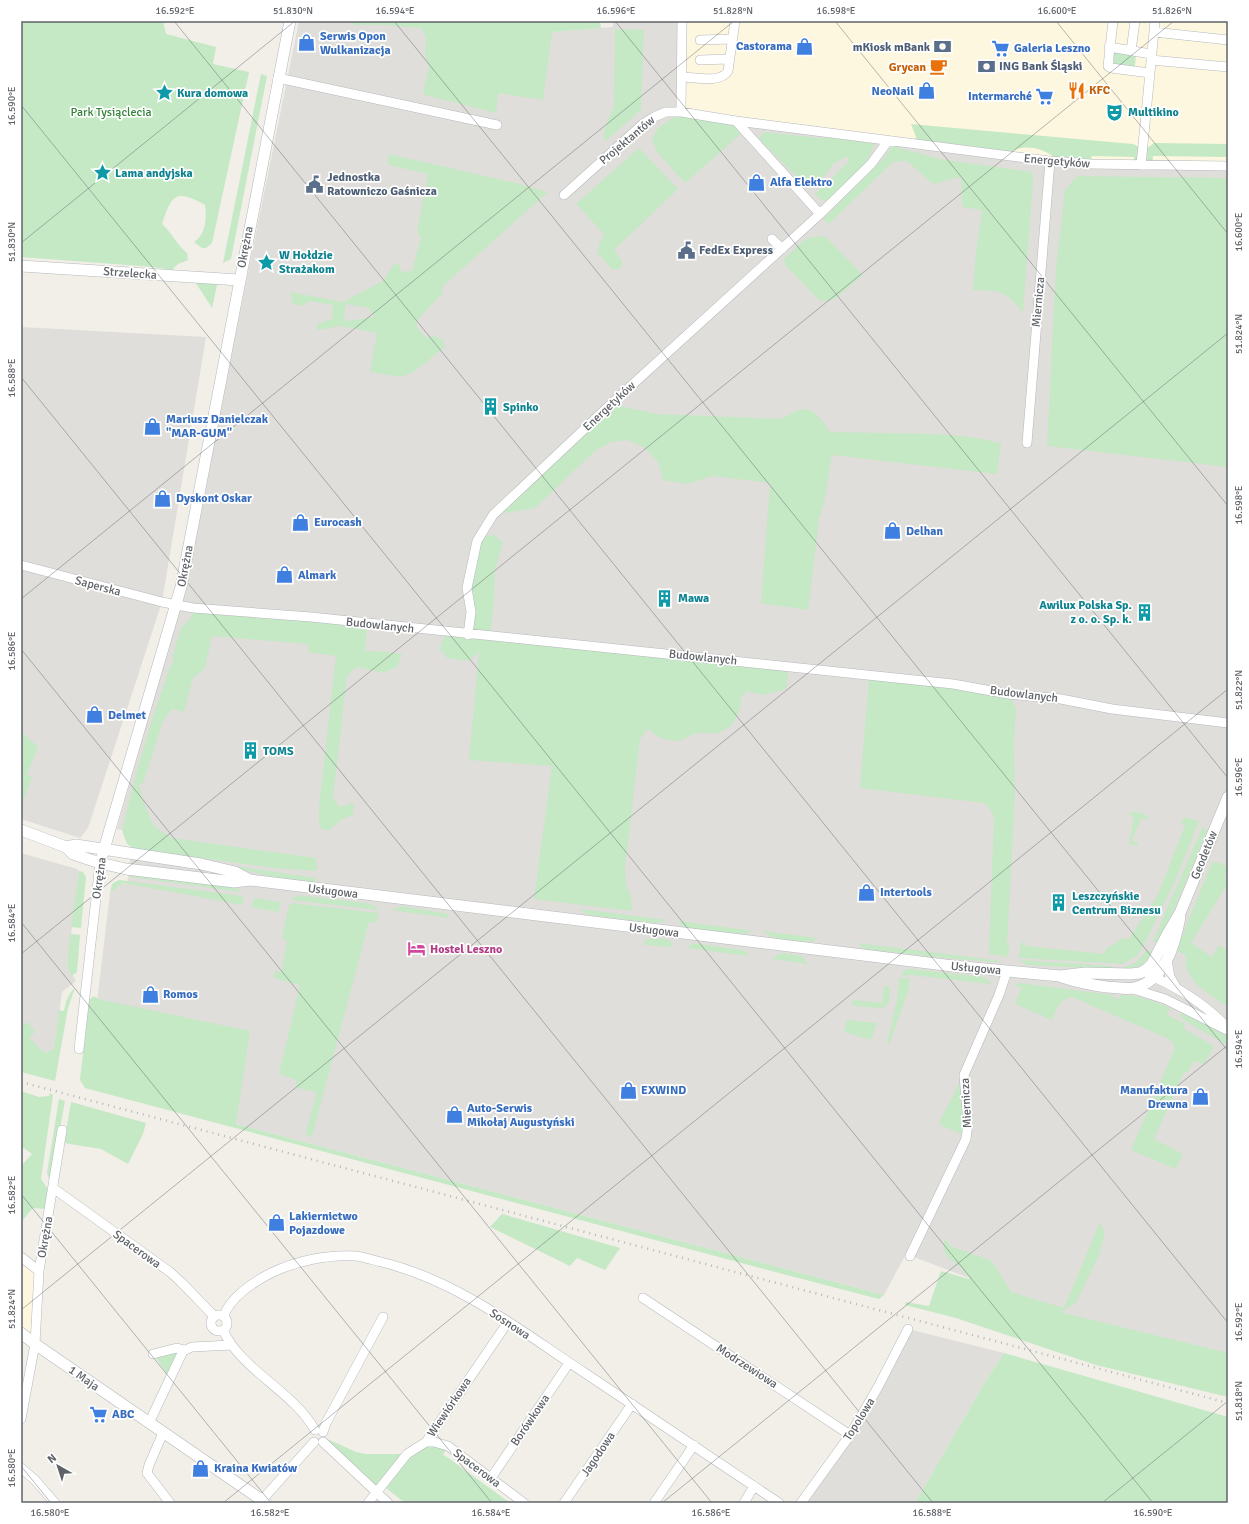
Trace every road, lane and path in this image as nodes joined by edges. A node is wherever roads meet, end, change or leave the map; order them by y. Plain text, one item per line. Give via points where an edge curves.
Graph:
1 (290, 21) edge
2 (682, 21) edge
3 (734, 21) edge
4 (1113, 21) edge
5 (1135, 21) edge
6 (1155, 21) edge
7 (1154, 32) junction
8 (732, 39) junction
9 (700, 40) dead end
10 (1228, 40) edge
11 (1109, 47) junction
12 (1131, 51) junction
13 (1151, 57) junction
14 (730, 59) junction
15 (700, 60) dead end
16 (1228, 67) edge
17 (1150, 73) junction
18 (682, 77) junction
19 (278, 78) junction
20 (681, 112) junction
21 (736, 122) junction
22 (497, 125) dead end
23 (888, 141) junction
24 (1050, 161) junction
25 (1141, 166) junction
26 (1228, 166) edge
27 (564, 195) dead end
28 (803, 196) junction
29 (796, 202) dead end
30 (820, 214) junction
31 (772, 239) dead end
32 (782, 249) junction
33 (21, 266) edge
34 (239, 280) junction
35 (1027, 443) dead end
36 (21, 565) edge
37 (176, 606) junction
38 (468, 635) junction
39 (1228, 723) edge
40 (1228, 797) edge
41 (21, 830) edge
42 (66, 847) junction
43 (103, 849) junction
44 (100, 863) junction
45 (250, 880) junction
46 (1180, 913) junction
47 (1167, 960) junction
48 (1152, 964) junction
49 (1007, 971) junction
50 (1140, 973) junction
51 (1060, 976) junction
52 (1154, 978) junction
53 (1176, 987) junction
54 (1133, 989) junction
55 (1165, 999) junction
56 (1228, 1029) edge
57 (79, 1049) dead end
58 (62, 1130) dead end
59 (53, 1188) junction
60 (910, 1256) dead end
61 (21, 1257) edge
62 (39, 1271) junction
63 (643, 1298) dead end
64 (214, 1316) junction
65 (224, 1316) junction
66 (383, 1318) dead end
67 (508, 1322) junction
68 (908, 1329) dead end
69 (223, 1330) junction
70 (21, 1333) edge
71 (35, 1344) junction
72 (232, 1345) junction
73 (184, 1350) junction
74 (153, 1354) dead end
75 (569, 1363) junction
76 (632, 1404) junction
77 (21, 1419) edge
78 (149, 1422) junction
79 (319, 1431) junction
80 (163, 1433) junction
81 (850, 1435) junction
82 (318, 1442) junction
83 (426, 1442) junction
84 (694, 1445) junction
85 (21, 1468) edge
86 (491, 1478) junction
87 (754, 1486) junction
88 (377, 1493) junction
89 (264, 1502) edge
90 (55, 1503) edge
91 (170, 1503) edge
92 (368, 1503) edge
93 (388, 1503) edge
94 (524, 1503) edge
95 (564, 1503) edge
96 (654, 1503) edge
97 (744, 1503) edge
98 (779, 1503) edge
99 (801, 1503) edge

1 - 19 street, Okrężna
2 - 18 street
3 - 8 street
4 - 11 street
5 - 12 street
6 - 7 street
7 - 10 street
7 - 13 street
8 - 9 street
8 - 14 street
11 - 12 street
11 - 17 street via 1109,67
12 - 13 street
13 - 16 street
13 - 17 street
14 - 15 street
14 - 18 street via 728,71 721,78
17 - 25 street
18 - 20 street
19 - 22 street
19 - 34 street, Okrężna
20 - 21 street, Energetyków
20 - 27 street, Projektantów via 666,112 648,121
21 - 23 street, Energetyków
21 - 28 street
23 - 24 street, Energetyków
23 - 30 street, Energetyków via 871,164
24 - 25 street, Energetyków
24 - 35 street, Miernicza
25 - 26 street, Energetyków
28 - 29 street
28 - 30 street
30 - 32 street, Energetyków
31 - 32 street
32 - 38 street, Energetyków via 493,515 475,547 467,588 471,612
33 - 34 street, Strzelecka
34 - 37 street, Okrężna
36 - 37 street, Saperska
37 - 38 street, Budowlanych via 311,617
37 - 43 street, Okrężna
38 - 39 street, Budowlanych via 677,654 953,684 1008,694 1062,699 1112,709
40 - 46 street, Geodetów
41 - 42 street
42 - 43 street, Usługowa via 76,845
42 - 44 street, Usługowa via 73,854
43 - 44 street, Okrężna
43 - 45 street, Usługowa via 201,864 235,872
44 - 45 street, Usługowa via 126,869 234,882
44 - 57 street, Okrężna
45 - 49 street, Usługowa
46 - 47 street, Geodetów via 1176,936
46 - 48 street, Geodetów
47 - 52 street, Geodetów
47 - 53 street via 1170,977
48 - 50 street
48 - 52 street
49 - 51 street, Usługowa
49 - 60 street, Miernicza via 964,1075 968,1123 966,1139
50 - 51 street, Usługowa via 1085,973
50 - 52 street, Usługowa
51 - 54 street, Usługowa via 1083,984
52 - 53 street, Usługowa
52 - 54 street, Geodetów
52 - 55 street
53 - 56 street, Usługowa via 1214,1014
54 - 55 street, Usługowa
55 - 56 street, Usługowa
58 - 59 street, Okrężna
59 - 62 street, Okrężna
59 - 64 street, Spacerowa via 176,1277
61 - 62 street
62 - 71 street, Okrężna
63 - 81 street, Modrzewiowa
64 - 65 street
64 - 69 street via 212,1327 215,1330
65 - 67 street, Sosnowa via 244,1290 263,1277 281,1269 329,1256 357,1256 406,1268 457,1291
65 - 69 street via 227,1322
66 - 79 street via 326,1423
67 - 75 street, Sosnowa
67 - 83 street, Wiewiórkowa
68 - 81 street, Topolowa
69 - 72 street
70 - 71 street, 1 Maja
71 - 77 street, Okrężna
71 - 78 street, 1 Maja
72 - 73 street via 192,1347
72 - 79 street
73 - 74 street via 177,1348
73 - 78 street
75 - 76 street, Sosnowa
75 - 86 street, Borówkowa
76 - 84 street, Sosnowa
76 - 95 street, Jagodowa
78 - 80 street, 1 Maja
79 - 82 street via 312,1435
80 - 89 street, 1 Maja
80 - 91 street via 148,1464 147,1473
81 - 99 street, Topolowa
82 - 88 street
82 - 89 street
83 - 86 street, Spacerowa via 448,1446
83 - 88 street, Wiewiórkowa via 410,1450
84 - 87 street, Sosnowa
84 - 96 street
85 - 90 street
86 - 94 street, Spacerowa
87 - 97 street
87 - 98 street, Sosnowa
88 - 92 street, Wiewiórkowa
88 - 93 street

